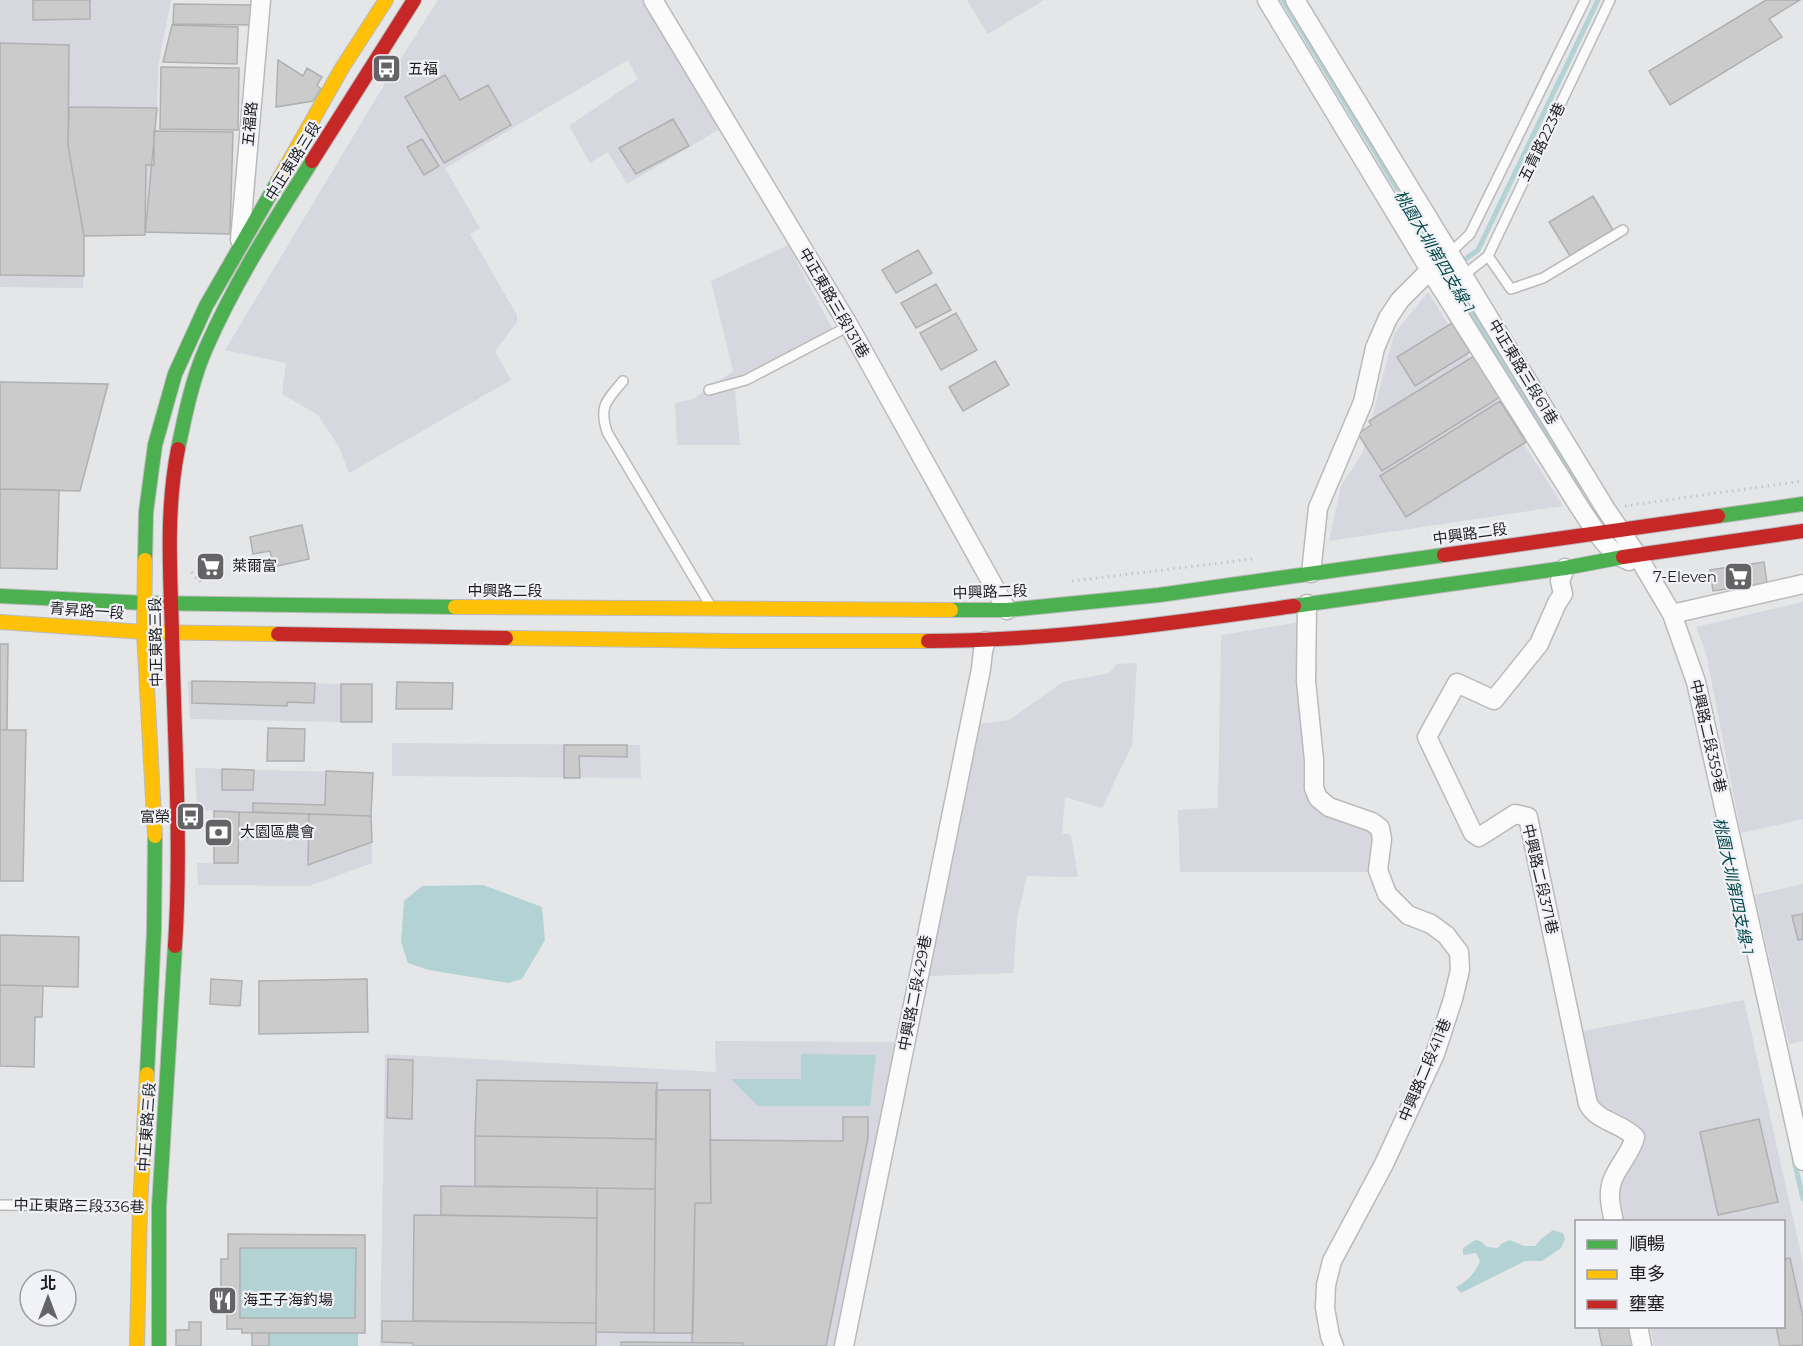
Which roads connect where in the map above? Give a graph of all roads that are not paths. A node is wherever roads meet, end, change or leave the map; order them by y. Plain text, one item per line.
1 (261, 0) edge
2 (386, 0) edge
3 (414, 0) edge
4 (653, 0) edge
5 (1267, 0) edge
6 (1295, 0) edge
7 (1585, 0) edge
8 (1610, 0) edge
9 (1623, 230) dead end
10 (240, 247) junction
11 (1450, 253) junction
12 (1488, 256) junction
13 (1430, 270) junction
14 (1464, 275) junction
15 (849, 326) junction
16 (623, 381) dead end
17 (709, 390) dead end
18 (1803, 504) edge
19 (1618, 529) junction
20 (1803, 531) edge
21 (1597, 532) junction
22 (1634, 560) junction
23 (1565, 568) junction
24 (1803, 584) edge
25 (1309, 589) junction
26 (0, 596) edge
27 (145, 603) junction
28 (171, 604) junction
29 (711, 607) junction
30 (1007, 610) junction
31 (1672, 614) junction
32 (382, 621) junction
33 (0, 622) edge
34 (144, 632) junction
35 (172, 632) junction
36 (986, 641) junction
37 (1803, 1161) edge
38 (0, 1205) edge
39 (140, 1207) junction
40 (159, 1207) junction
41 (1614, 1220) edge
42 (1638, 1328) edge
43 (137, 1346) edge
44 (159, 1346) edge
45 (844, 1346) edge
46 (1334, 1346) edge
47 (1642, 1346) edge

1 - 10 street, 五福路
2 - 10 street, 中正東路三段
3 - 28 street, 中正東路三段
4 - 15 street, 中正東路三段131巷
5 - 13 street
6 - 11 street, 中正東路三段61巷
7 - 11 lane, 五青路223巷
8 - 12 lane, 五青路223巷
9 - 12 lane
10 - 27 street, 中正東路三段
11 - 14 street, 中正東路三段61巷
12 - 14 lane, 五青路223巷
13 - 21 street
13 - 25 street
14 - 19 street, 中正東路三段61巷
15 - 17 lane
15 - 30 street, 中正東路三段131巷
16 - 29 lane
18 - 19 street, 中興路二段
19 - 21 street, 中興路二段
19 - 22 street, 中正東路三段61巷
20 - 22 street, 中興路二段
21 - 22 street
21 - 25 street, 中興路二段
22 - 23 street, 中興路二段
22 - 31 street, 中興路二段359巷
23 - 25 street, 中興路二段
23 - 41 street, 中興路二段371巷
24 - 31 street
25 - 30 street, 中興路二段
25 - 36 street, 中興路二段
25 - 46 street, 中興路二段411巷
26 - 27 street, 青昇路一段
27 - 28 street, 青昇路一段
27 - 34 street, 中正東路三段
28 - 32 street, 中興路二段
28 - 35 street, 中正東路三段
29 - 30 street, 中興路二段
29 - 32 street, 中興路二段
30 - 36 street
31 - 37 street, 中興路二段359巷
32 - 35 street, 中興路二段
32 - 36 street, 中興路二段
33 - 34 street, 青昇路一段
34 - 35 street, 青昇路一段
34 - 39 street, 中正東路三段
35 - 40 street, 中正東路三段
36 - 45 street, 中興路二段429巷
38 - 39 lane, 中正東路三段336巷
39 - 40 lane, 中正東路三段336巷
39 - 43 street, 中正東路三段
40 - 44 street, 中正東路三段
42 - 47 street

